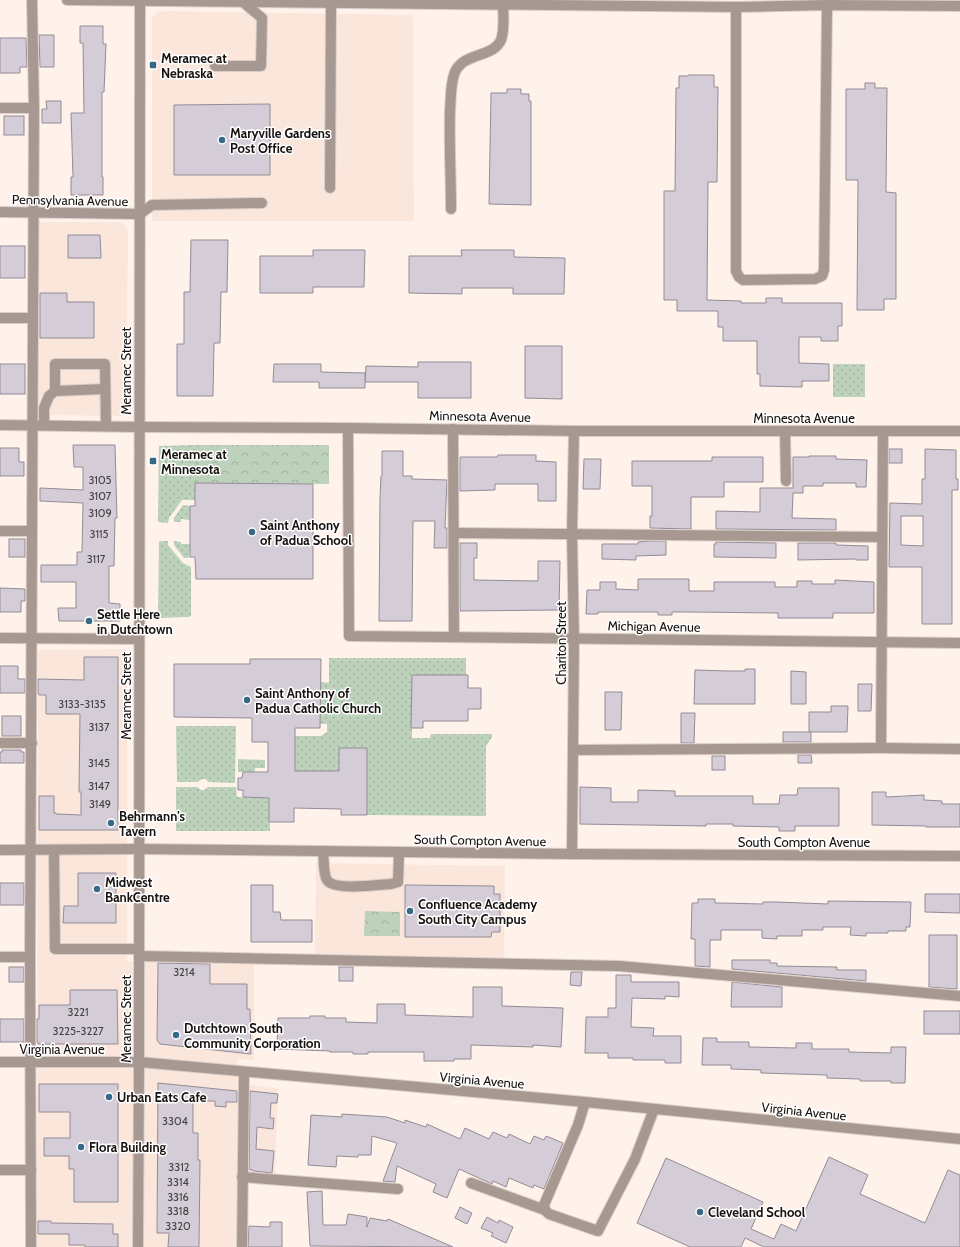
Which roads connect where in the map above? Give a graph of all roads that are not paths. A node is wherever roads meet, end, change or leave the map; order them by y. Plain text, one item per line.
1 (32, 0) edge
2 (67, 0) edge
3 (140, 1) edge
4 (244, 1) edge
5 (564, 2) edge
6 (331, 3) junction
7 (881, 3) edge
8 (503, 4) junction
9 (827, 5) junction
10 (960, 6) edge
11 (736, 7) junction
12 (215, 66) dead end
13 (0, 108) edge
14 (34, 108) junction
15 (330, 188) dead end
16 (262, 203) dead end
17 (451, 209) dead end
18 (0, 212) edge
19 (32, 212) junction
20 (140, 214) junction
21 (0, 318) edge
22 (32, 318) junction
23 (105, 390) junction
24 (55, 391) junction
25 (0, 425) edge
26 (33, 425) junction
27 (44, 425) junction
28 (106, 426) junction
29 (139, 427) junction
30 (348, 428) junction
31 (453, 429) junction
32 (574, 431) junction
33 (785, 431) junction
34 (882, 431) junction
35 (960, 431) edge
36 (786, 481) dead end
37 (0, 531) edge
38 (32, 531) junction
39 (454, 533) junction
40 (572, 534) junction
41 (881, 537) junction
42 (454, 637) junction
43 (0, 638) edge
44 (32, 638) junction
45 (139, 638) junction
46 (574, 638) junction
47 (881, 642) junction
48 (960, 642) edge
49 (0, 743) edge
50 (32, 743) junction
51 (881, 748) junction
52 (960, 749) edge
53 (573, 750) junction
54 (139, 849) junction
55 (0, 850) edge
56 (31, 850) junction
57 (54, 850) junction
58 (323, 851) junction
59 (399, 852) junction
60 (572, 854) junction
61 (960, 856) edge
62 (139, 952) junction
63 (0, 957) edge
64 (30, 957) junction
65 (960, 996) edge
66 (0, 1062) edge
67 (31, 1062) junction
68 (139, 1062) junction
69 (244, 1072) junction
70 (584, 1102) junction
71 (654, 1109) junction
72 (960, 1139) edge
73 (0, 1170) edge
74 (31, 1170) junction
75 (242, 1177) junction
76 (472, 1184) dead end
77 (398, 1189) dead end
78 (545, 1210) junction
79 (31, 1247) edge
80 (138, 1247) edge
81 (242, 1247) edge

1 - 14 street
2 - 3 street
3 - 4 street
3 - 20 street, Meramec Street
4 - 6 street
4 - 12 street
5 - 8 street
5 - 11 street
6 - 8 street
6 - 15 street
7 - 9 street
7 - 10 street
8 - 17 street
9 - 11 street
9 - 11 street
13 - 14 street
14 - 19 street
16 - 20 street
18 - 19 street, Pennsylvania Avenue
19 - 20 street, Pennsylvania Avenue
19 - 22 street
20 - 29 street, Meramec Street
21 - 22 street
22 - 26 street
23 - 24 street
23 - 24 street
23 - 28 street
24 - 27 street
25 - 26 street, Minnesota Avenue
26 - 27 street, Minnesota Avenue
26 - 38 street
27 - 28 street, Minnesota Avenue
28 - 29 street, Minnesota Avenue
29 - 30 street, Minnesota Avenue
29 - 45 street, Meramec Street
30 - 31 street, Minnesota Avenue
30 - 42 street, Michigan Avenue
31 - 32 street, Minnesota Avenue
31 - 39 street
32 - 33 street, Minnesota Avenue
32 - 40 street, Chariton Street
33 - 34 street, Minnesota Avenue
33 - 36 street
34 - 35 street, Minnesota Avenue
34 - 41 street
37 - 38 street
38 - 44 street
39 - 40 street
39 - 42 street
40 - 41 street
40 - 46 street, Chariton Street
41 - 47 street
42 - 46 street, Michigan Avenue
43 - 44 street
44 - 45 street
44 - 50 street
45 - 54 street, Meramec Street
46 - 47 street, Michigan Avenue
46 - 53 street, Chariton Street
47 - 48 street, Michigan Avenue
47 - 51 street
49 - 50 street
50 - 56 street
51 - 52 street
51 - 53 street
53 - 60 street, Chariton Street
54 - 57 street, South Compton Avenue
54 - 58 street, South Compton Avenue
54 - 62 street, Meramec Street
55 - 56 street, South Compton Avenue
56 - 57 street, South Compton Avenue
56 - 64 street
57 - 62 street
58 - 59 street, South Compton Avenue
58 - 59 street
59 - 60 street, South Compton Avenue
60 - 61 street, South Compton Avenue
62 - 65 street
62 - 68 street, Meramec Street
63 - 64 street
64 - 67 street
66 - 67 street, Virginia Avenue
67 - 68 street, Virginia Avenue
67 - 74 street
68 - 69 street, Virginia Avenue
68 - 80 street, Meramec Street
69 - 70 street, Virginia Avenue
69 - 75 street
70 - 71 street, Virginia Avenue
70 - 78 street
71 - 72 street, Virginia Avenue
71 - 78 street
73 - 74 street
74 - 79 street
75 - 77 street
75 - 81 street
76 - 78 street

